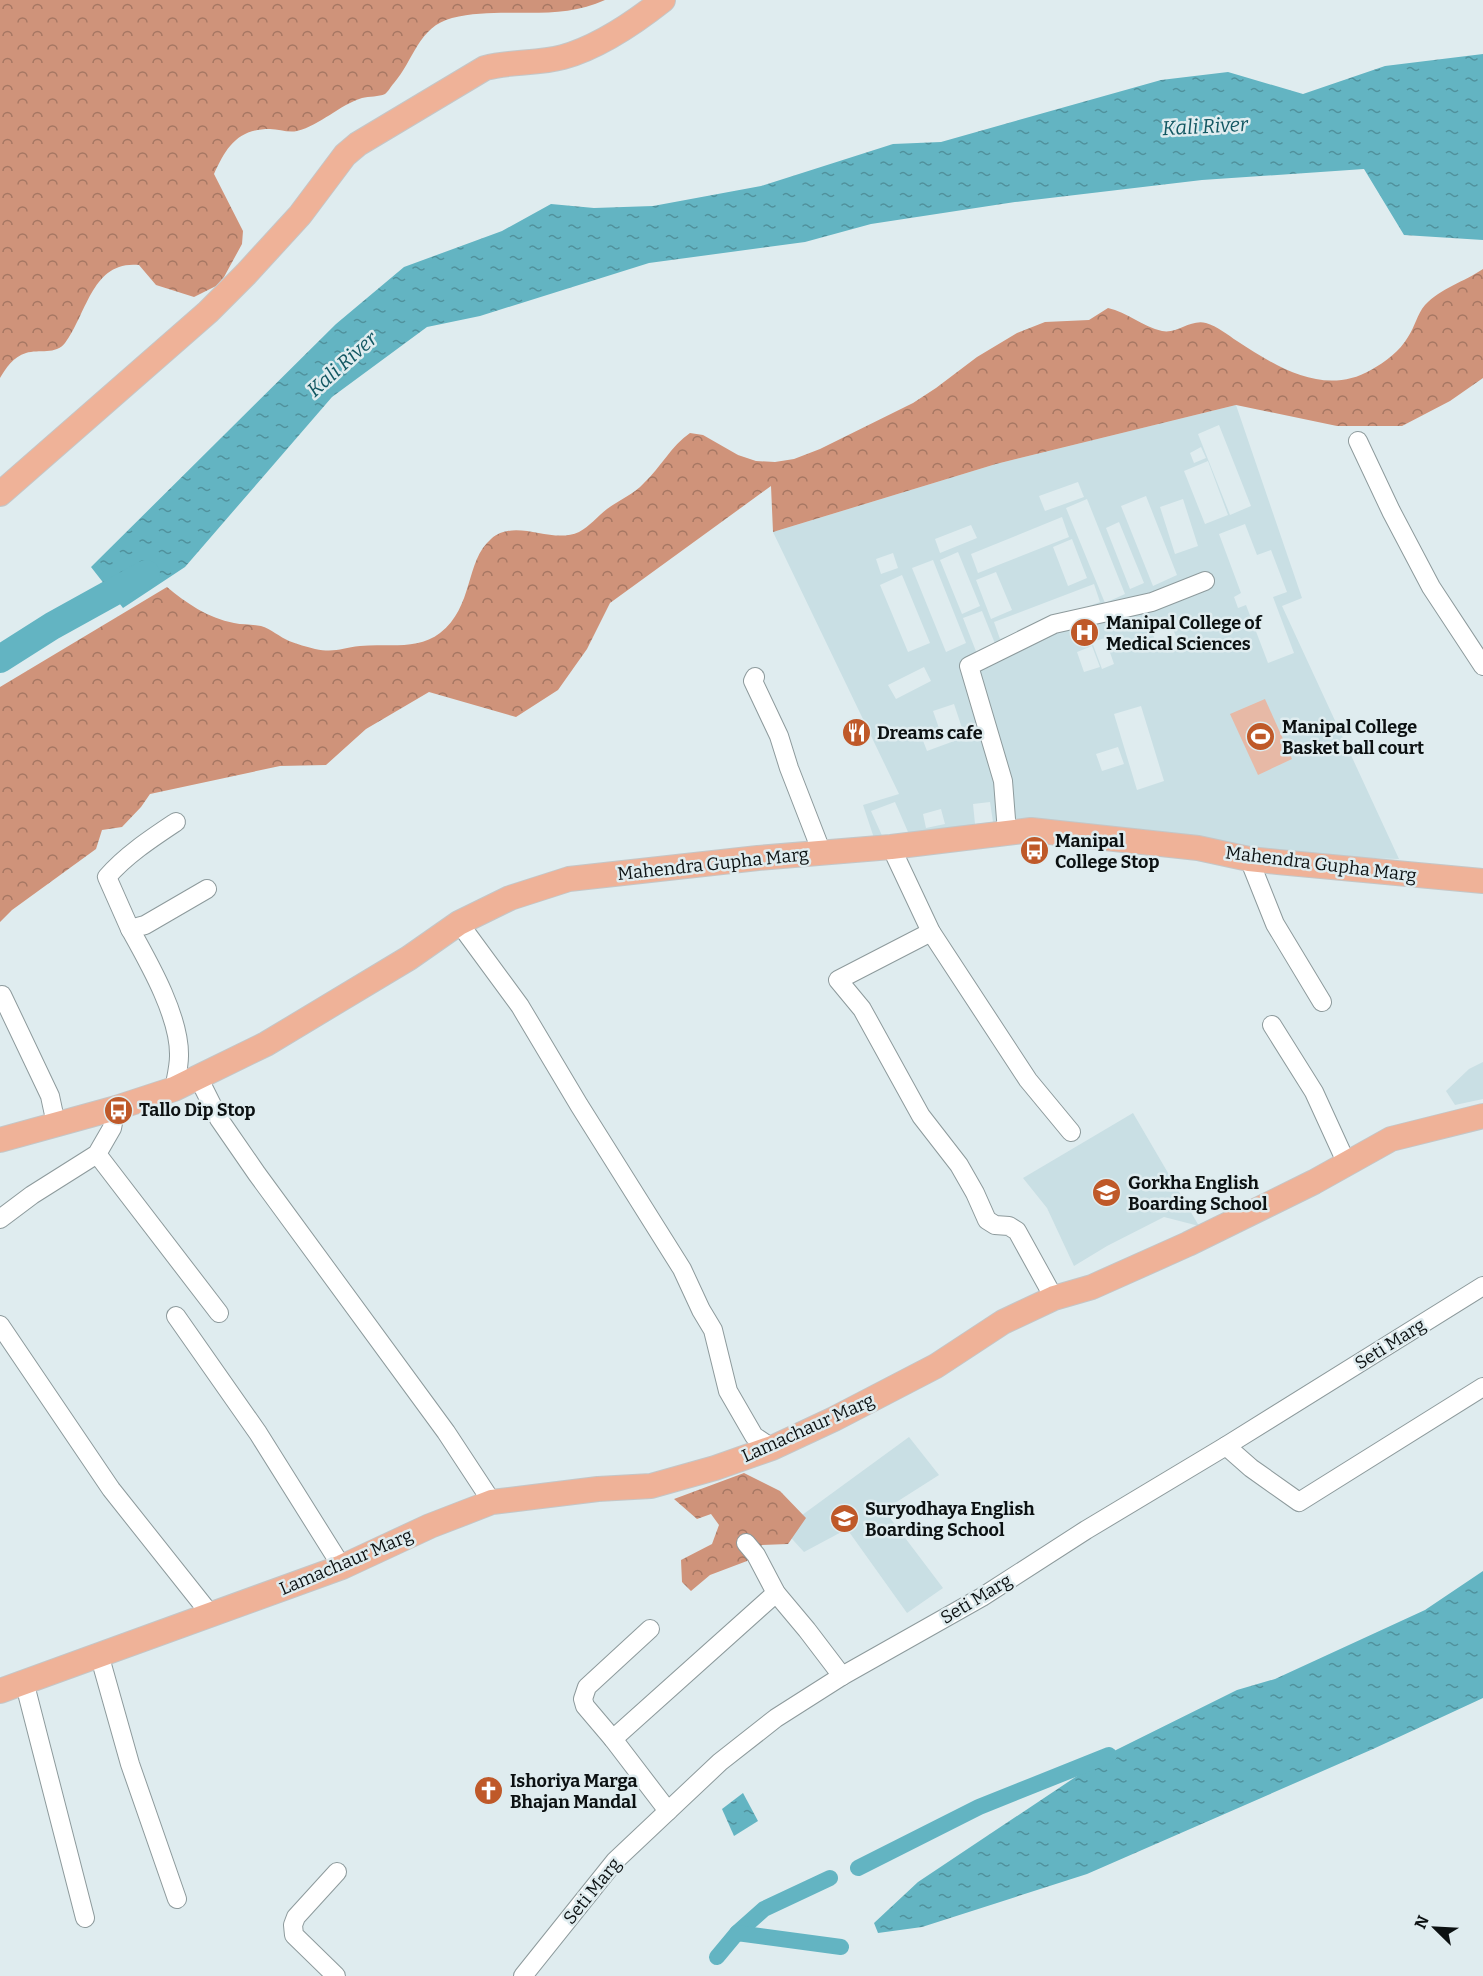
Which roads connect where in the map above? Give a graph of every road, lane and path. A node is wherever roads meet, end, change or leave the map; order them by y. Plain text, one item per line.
1 (663, 0) edge
2 (1358, 441) dead end
3 (0, 494) edge
4 (1205, 581) dead end
5 (1483, 666) edge
6 (755, 677) dead end
7 (176, 822) dead end
8 (1007, 832) junction
9 (891, 847) junction
10 (822, 853) junction
11 (1249, 859) junction
12 (1483, 881) edge
13 (207, 890) dead end
14 (459, 923) junction
15 (130, 929) junction
16 (931, 932) junction
17 (3, 995) dead end
18 (1322, 1002) dead end
19 (1272, 1025) dead end
20 (198, 1077) junction
21 (174, 1089) junction
22 (116, 1108) junction
23 (1483, 1116) edge
24 (56, 1124) junction
25 (1071, 1132) dead end
26 (0, 1140) edge
27 (97, 1154) junction
28 (1346, 1162) junction
29 (0, 1219) edge
30 (1483, 1286) edge
31 (1054, 1298) junction
32 (219, 1313) dead end
33 (176, 1316) dead end
34 (0, 1325) edge
35 (1483, 1387) edge
36 (1226, 1446) junction
37 (772, 1448) junction
38 (492, 1502) junction
39 (746, 1543) dead end
40 (342, 1567) junction
41 (776, 1593) junction
42 (211, 1615) junction
43 (650, 1629) dead end
44 (99, 1654) junction
45 (842, 1676) junction
46 (24, 1681) junction
47 (0, 1691) edge
48 (613, 1738) junction
49 (668, 1811) junction
50 (337, 1872) dead end
51 (177, 1899) dead end
52 (85, 1918) dead end
53 (336, 1976) edge
54 (523, 1976) edge

1 - 3 main road
2 - 5 street
4 - 8 street
6 - 10 street
7 - 15 street
8 - 9 main road, Mahendra Gupha Marg
8 - 11 main road, Mahendra Gupha Marg
9 - 10 main road, Mahendra Gupha Marg
9 - 16 street
10 - 14 main road, Mahendra Gupha Marg
11 - 12 main road, Mahendra Gupha Marg
11 - 18 street
13 - 15 street
14 - 20 main road, Mahendra Gupha Marg
14 - 37 street
15 - 21 street
16 - 25 street
16 - 31 street
17 - 24 street
19 - 28 street
20 - 21 main road, Mahendra Gupha Marg
20 - 38 street
21 - 22 main road, Mahendra Gupha Marg
22 - 24 main road, Mahendra Gupha Marg
22 - 27 street
23 - 28 main road, Lamachaur Marg
24 - 26 main road, Mahendra Gupha Marg
27 - 29 street
27 - 32 street
28 - 31 main road, Lamachaur Marg
30 - 36 street, Seti Marg
31 - 37 main road, Lamachaur Marg
33 - 40 street
34 - 42 street
35 - 36 street
36 - 45 street, Seti Marg
37 - 38 main road, Lamachaur Marg
38 - 40 main road, Lamachaur Marg
39 - 41 street
40 - 42 main road, Lamachaur Marg
41 - 45 street
41 - 48 street
42 - 44 main road, Lamachaur Marg
43 - 48 street
44 - 46 main road, Lamachaur Marg
44 - 51 street
45 - 49 street, Seti Marg
46 - 47 main road, Lamachaur Marg
46 - 52 street
48 - 49 street
49 - 54 street, Seti Marg
50 - 53 street

